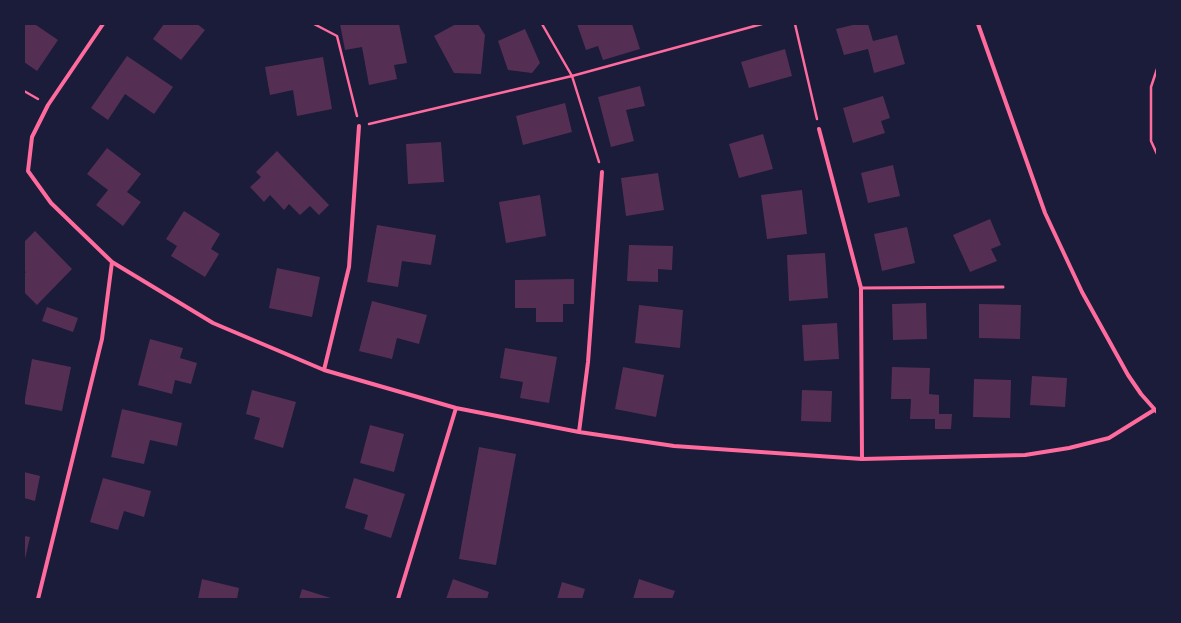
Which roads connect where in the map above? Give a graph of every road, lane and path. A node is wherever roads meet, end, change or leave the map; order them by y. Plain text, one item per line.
1 (103, 24) edge
2 (314, 24) edge
3 (542, 24) edge
4 (762, 24) edge
5 (795, 24) edge
6 (978, 24) edge
7 (1157, 68) edge
8 (572, 76) junction
9 (24, 91) edge
10 (48, 104) junction
11 (359, 126) junction
12 (819, 129) joint
13 (1157, 154) edge
14 (26, 172) edge
15 (602, 172) joint
16 (112, 262) junction
17 (1003, 287) dead end
18 (862, 288) junction
19 (324, 370) junction
20 (456, 408) junction
21 (1156, 411) edge
22 (579, 432) junction
23 (862, 460) junction
24 (38, 599) edge
25 (398, 599) edge

1 - 10 street
2 - 11 path
3 - 8 path
4 - 8 path
5 - 12 path
6 - 21 street
7 - 13 path
8 - 11 path
8 - 15 path
9 - 10 path
10 - 14 street
11 - 19 street
12 - 18 street
14 - 16 street
15 - 22 street
16 - 19 street
16 - 24 street
17 - 18 lane
18 - 23 street
19 - 20 street
20 - 22 street
20 - 25 street
21 - 23 street
22 - 23 street

